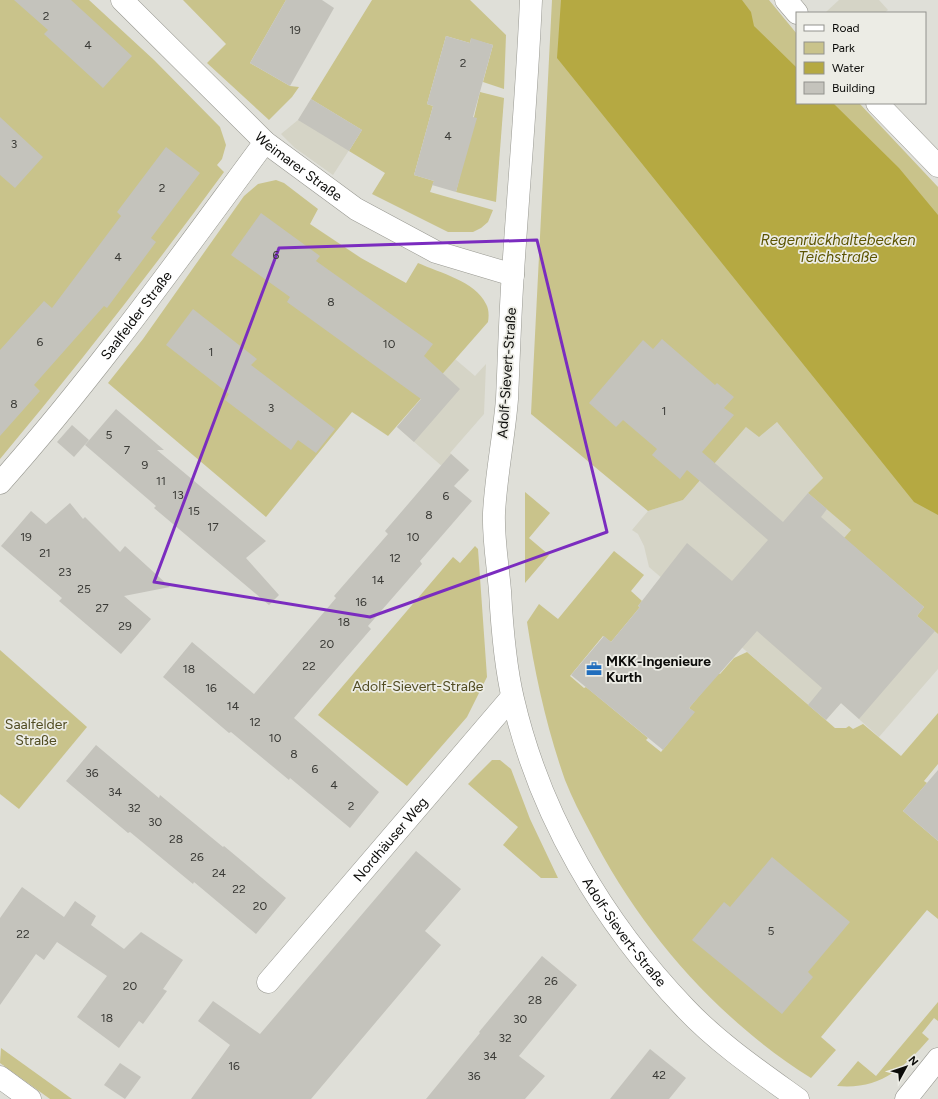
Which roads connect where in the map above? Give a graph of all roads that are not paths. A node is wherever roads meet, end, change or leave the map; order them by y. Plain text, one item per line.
1 (122, 0) edge
2 (531, 0) edge
3 (786, 0) edge
4 (796, 12) edge
5 (878, 104) edge
6 (265, 142) junction
7 (938, 166) edge
8 (513, 275) junction
9 (0, 483) edge
10 (512, 697) junction
11 (268, 982) dead end
12 (938, 1059) edge
13 (0, 1077) edge
14 (30, 1099) edge
15 (798, 1099) edge
16 (906, 1099) edge

1 - 6 street, Weimarer Straße
2 - 8 street, Adolf-Sievert-Straße
3 - 4 street
5 - 7 street
6 - 8 street, Weimarer Straße
6 - 9 street, Saalfelder Straße
8 - 10 street, Adolf-Sievert-Straße
10 - 11 street, Nordhäuser Weg
10 - 15 street, Adolf-Sievert-Straße
12 - 16 street
13 - 14 street

